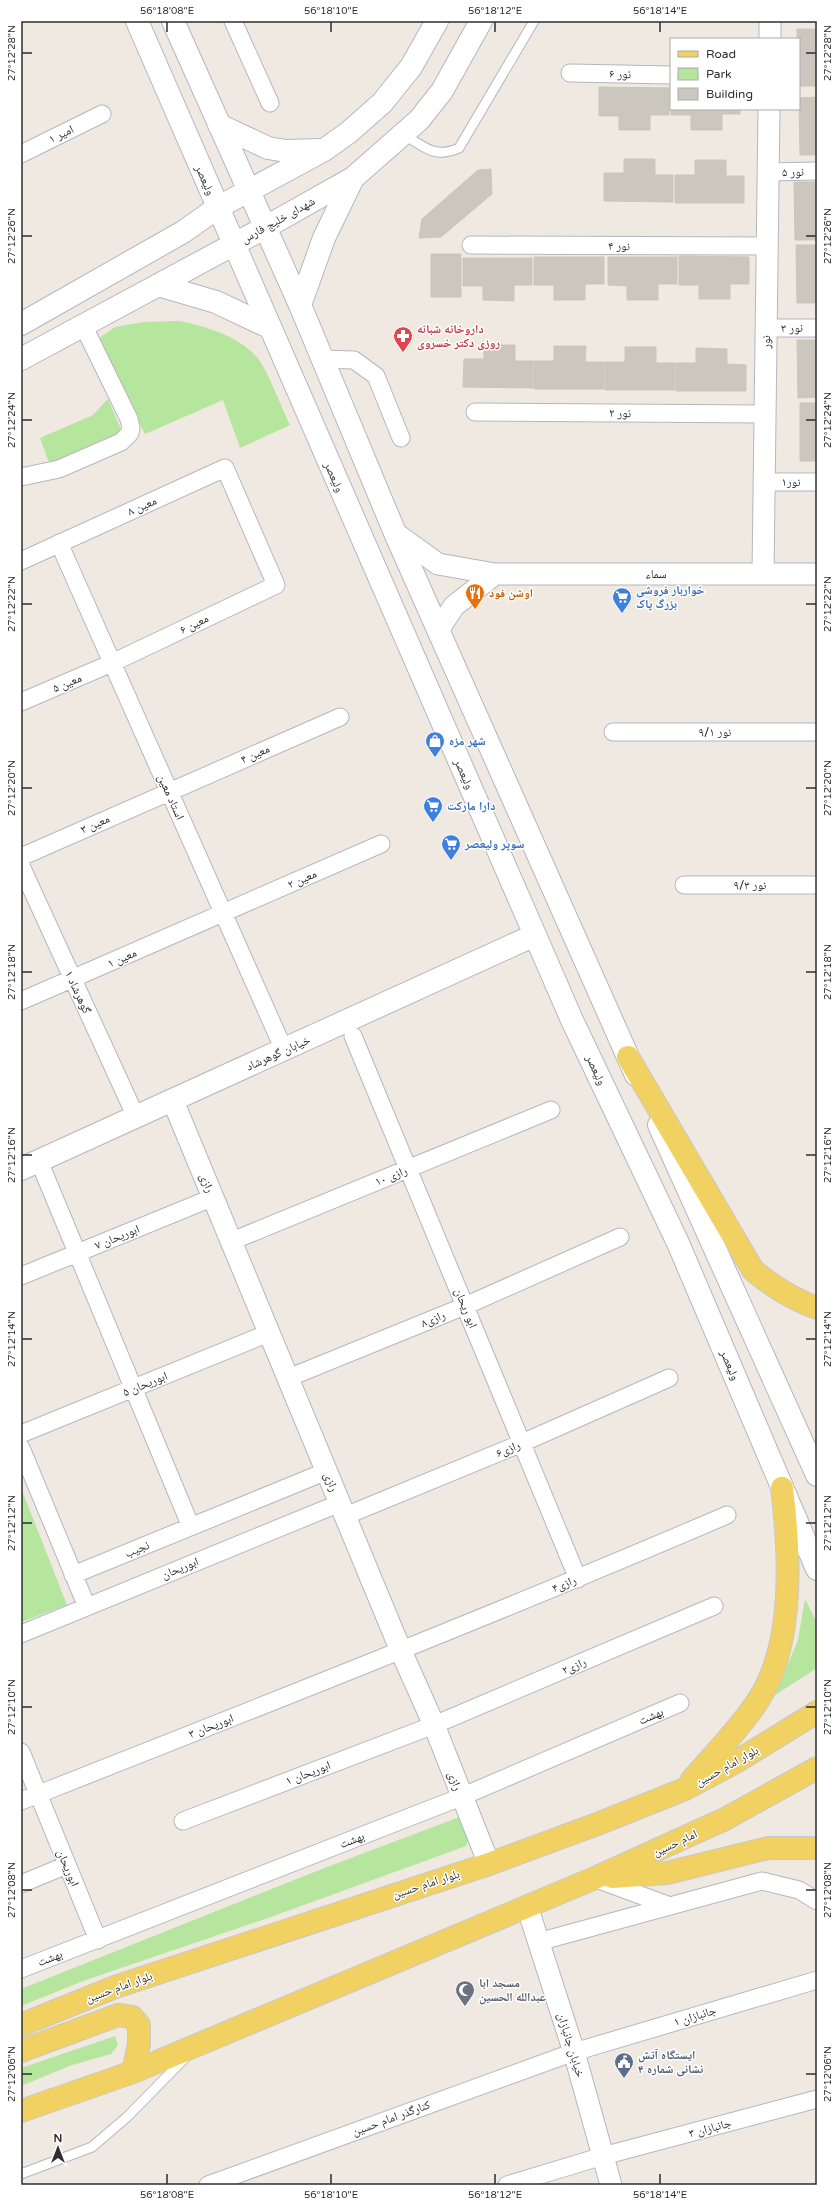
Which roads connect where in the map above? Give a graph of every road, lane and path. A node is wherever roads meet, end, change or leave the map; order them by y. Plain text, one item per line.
1 (137, 21) edge
2 (173, 21) edge
3 (233, 21) edge
4 (437, 21) edge
5 (481, 21) edge
6 (534, 21) edge
7 (770, 21) edge
8 (770, 38) edge
9 (570, 73) dead end
10 (670, 75) edge
11 (270, 103) dead end
12 (769, 110) edge
13 (102, 114) dead end
14 (219, 125) junction
15 (403, 134) junction
16 (324, 150) junction
17 (21, 154) edge
18 (817, 171) edge
19 (768, 172) junction
20 (353, 178) junction
21 (249, 190) junction
22 (217, 208) junction
23 (266, 227) junction
24 (233, 245) junction
25 (471, 246) dead end
26 (767, 246) junction
27 (158, 285) junction
28 (300, 305) junction
29 (21, 324) edge
30 (83, 325) junction
31 (269, 327) junction
32 (766, 328) junction
33 (817, 328) edge
34 (21, 359) edge
35 (322, 359) junction
36 (475, 412) dead end
37 (765, 414) junction
38 (401, 438) dead end
39 (21, 477) edge
40 (765, 482) junction
41 (817, 482) edge
42 (396, 533) junction
43 (59, 543) junction
44 (21, 561) edge
45 (495, 574) junction
46 (763, 574) junction
47 (817, 574) edge
48 (276, 585) joint
49 (439, 629) junction
50 (112, 663) junction
51 (21, 702) edge
52 (340, 716) dead end
53 (613, 732) dead end
54 (817, 732) edge
55 (169, 792) junction
56 (381, 844) dead end
57 (21, 857) edge
58 (21, 866) edge
59 (684, 885) dead end
60 (817, 885) edge
61 (223, 914) junction
62 (535, 935) junction
63 (72, 980) junction
64 (21, 1001) edge
65 (354, 1036) dead end
66 (284, 1050) junction
67 (628, 1057) junction
68 (173, 1100) junction
69 (551, 1110) dead end
70 (136, 1117) junction
71 (30, 1165) edge
72 (408, 1169) junction
73 (214, 1198) junction
74 (620, 1237) dead end
75 (232, 1241) junction
76 (78, 1253) junction
77 (21, 1276) edge
78 (465, 1306) junction
79 (817, 1308) edge
80 (270, 1333) junction
81 (288, 1378) junction
82 (669, 1378) dead end
83 (133, 1388) junction
84 (21, 1434) edge
85 (522, 1443) junction
86 (21, 1448) edge
87 (327, 1471) junction
88 (817, 1475) edge
89 (782, 1488) junction
90 (342, 1510) junction
91 (727, 1515) dead end
92 (190, 1527) junction
93 (817, 1569) edge
94 (73, 1574) junction
95 (578, 1579) junction
96 (714, 1606) dead end
97 (87, 1607) junction
98 (21, 1634) edge
99 (401, 1651) junction
100 (680, 1703) dead end
101 (817, 1712) edge
102 (434, 1725) junction
103 (21, 1752) edge
104 (817, 1768) edge
105 (685, 1789) junction
106 (37, 1794) junction
107 (461, 1797) junction
108 (21, 1801) edge
109 (183, 1821) dead end
110 (817, 1848) edge
111 (489, 1864) junction
112 (67, 1865) junction
113 (595, 1878) junction
114 (21, 1884) edge
115 (817, 1901) edge
116 (527, 1906) junction
117 (670, 1906) junction
118 (98, 1940) junction
119 (538, 1942) junction
120 (21, 1969) edge
121 (817, 1980) edge
122 (21, 2025) edge
123 (198, 2045) junction
124 (21, 2051) edge
125 (574, 2052) junction
126 (133, 2072) junction
127 (817, 2099) edge
128 (21, 2111) edge
129 (603, 2156) junction
130 (21, 2174) edge
131 (216, 2184) edge
132 (507, 2185) edge
133 (611, 2185) edge

1 - 22 main road, ولیعصر
2 - 14 main road
3 - 11 street
4 - 16 main road
5 - 15 main road, شهدای خلیج فارس
6 - 15 lane
7 - 8 street
9 - 10 street, نور ۶
12 - 19 street, نور
13 - 17 street, امیر ۱
14 - 16 main road
14 - 21 main road
15 - 20 main road, شهدای خلیج فارس
16 - 21 main road
18 - 19 street, نور ۵
19 - 26 street, نور
20 - 23 main road, شهدای خلیج فارس
20 - 28 main road
21 - 22 main road
21 - 23 main road
22 - 24 main road, ولیعصر
22 - 29 main road
23 - 24 main road, شهدای خلیج فارس
23 - 28 main road
24 - 27 main road, شهدای خلیج فارس
24 - 31 main road, ولیعصر
25 - 26 street, نور ۴
26 - 32 street, نور
27 - 30 main road, شهدای خلیج فارس
27 - 31 main road
28 - 35 main road
30 - 34 main road, شهدای خلیج فارس
30 - 39 street
31 - 62 main road, ولیعصر
32 - 33 street, نور ۳
32 - 37 street, نور
35 - 38 street
35 - 42 main road
36 - 37 street, نور ۲
37 - 40 street, نور
40 - 41 street, نور۱
40 - 46 street, نور
42 - 45 street, سماء
42 - 49 main road
43 - 44 street, معین ۸
43 - 48 street, معین ۸
43 - 50 street, استاد معین
45 - 46 street, سماء
45 - 49 street
46 - 47 street, سماء
48 - 50 street, معین ۶
49 - 67 main road
50 - 51 street, معین ۵
50 - 55 street, استاد معین
52 - 55 street, معین ۴
53 - 54 street, نور ۹/۱
55 - 57 street, معین ۳
55 - 61 street, استاد معین
56 - 61 street, معین ۲
58 - 63 street, گوهرشاد ۱
59 - 60 street, نور ۹/۳
61 - 63 street, معین ۱
61 - 66 street, استاد معین
62 - 66 main road, خیابان گوهرشاد
62 - 89 main road, ولیعصر
63 - 64 street, معین ۱
63 - 70 street, گوهرشاد ۱
65 - 72 street, ابو ریحان
66 - 68 main road, خیابان گوهرشاد
67 - 79 main road
67 - 88 main road
68 - 70 main road, خیابان گوهرشاد
68 - 73 street, رازی
69 - 72 street, رازی ۱۰
70 - 71 main road, خیابان گوهرشاد
71 - 76 street
72 - 75 street, رازی ۱۰
72 - 78 street, ابو ریحان
73 - 75 street, رازی
73 - 76 street, ابوریحان ۷
74 - 78 street, رازی۸
75 - 80 street, رازی
76 - 77 street, ابوریحان ۷
76 - 83 street
78 - 81 street, رازی۸
78 - 85 street, ابو ریحان
80 - 81 street, رازی
80 - 83 street, ابوریحان ۵
81 - 87 street, رازی
82 - 85 street, رازی۶
83 - 84 street, ابوریحان ۵
83 - 92 street
85 - 90 street, رازی۶
85 - 95 street, ابو ریحان
86 - 94 street
87 - 90 street, رازی
87 - 92 street, نجیب
89 - 93 main road, ولیعصر
89 - 105 main road
90 - 97 street, ابوریحان
90 - 99 street, رازی
91 - 95 street, رازی۴
92 - 94 street, نجیب
94 - 97 street
95 - 99 street, رازی۴
96 - 102 street, رازی۲
97 - 98 street, ابوریحان
99 - 102 street, رازی
99 - 106 street, ابوریحان ۳
100 - 107 street, بهشت
101 - 105 main road, بلوار امام حسین
102 - 107 street, رازی
102 - 109 street, ابوریحان ۱
103 - 106 street, ابوریحان
104 - 113 main road, امام حسین
105 - 111 main road, بلوار امام حسین
106 - 108 street, ابوریحان ۳
106 - 112 street, ابوریحان
107 - 111 street, رازی
107 - 118 street, بهشت
110 - 113 main road
111 - 122 main road, بلوار امام حسین
112 - 114 street
112 - 118 street, ابوریحان
113 - 116 main road, امام حسین
113 - 117 street
115 - 117 street
116 - 119 street, خیابان جانبازان
116 - 123 main road
117 - 119 street
118 - 120 street, بهشت
119 - 125 street, خیابان جانبازان
121 - 125 street, جانبازان ۱
123 - 126 main road
123 - 130 lane
124 - 126 main road
125 - 129 street, خیابان جانبازان
125 - 131 street, کنارگذر امام حسین
126 - 128 main road
127 - 129 street, جانبازان ۳
129 - 132 street, جانبازان ۳
129 - 133 street, خیابان جانبازان

